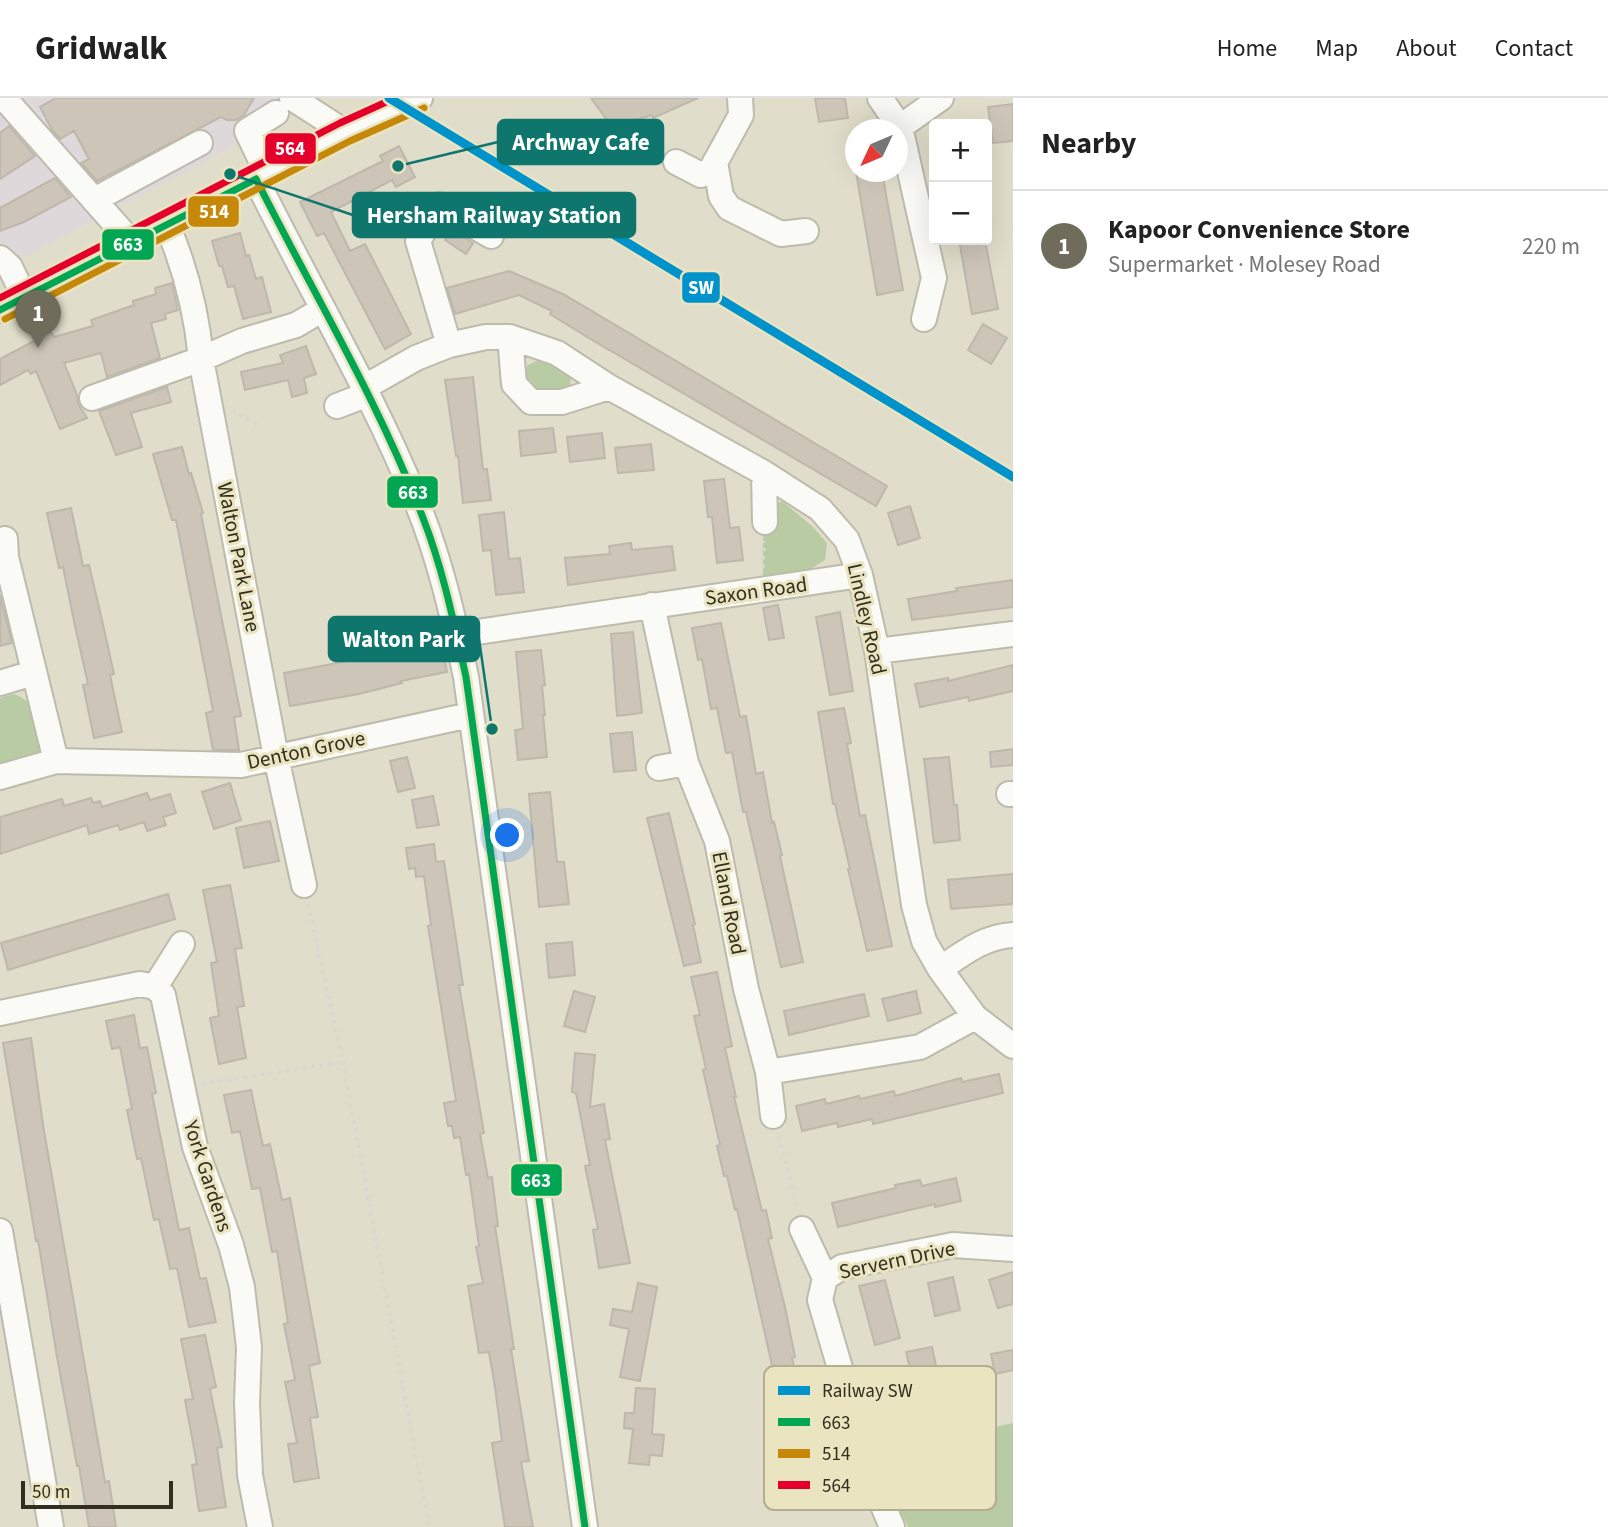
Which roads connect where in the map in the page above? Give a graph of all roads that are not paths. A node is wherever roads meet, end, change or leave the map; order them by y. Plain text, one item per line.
1 (4, 98) edge
2 (420, 98) edge
3 (740, 98) edge
4 (880, 98) edge
5 (942, 98) edge
6 (284, 105) edge
7 (894, 119) edge
8 (908, 121) edge
9 (345, 132) junction
10 (200, 143) dead end
11 (676, 162) dead end
12 (715, 162) junction
13 (908, 163) edge
14 (261, 176) junction
15 (94, 200) junction
16 (167, 225) junction
17 (806, 231) dead end
18 (491, 236) dead end
19 (133, 244) junction
20 (0, 258) edge
21 (24, 298) junction
22 (323, 309) junction
23 (0, 310) edge
24 (921, 318) dead end
25 (510, 337) junction
26 (449, 345) junction
27 (201, 359) junction
28 (609, 387) junction
29 (367, 391) junction
30 (92, 398) dead end
31 (337, 406) dead end
32 (764, 473) junction
33 (765, 522) road end
34 (4, 552) edge
35 (860, 575) junction
36 (652, 605) junction
37 (1013, 634) edge
38 (457, 635) junction
39 (877, 651) junction
40 (33, 673) junction
41 (0, 683) edge
42 (470, 715) junction
43 (276, 757) junction
44 (57, 761) junction
45 (686, 763) junction
46 (659, 768) dead end
47 (0, 777) edge
48 (304, 885) road end
49 (1013, 935) edge
50 (182, 944) dead end
51 (940, 969) junction
52 (155, 987) junction
53 (0, 1013) edge
54 (975, 1017) junction
55 (1013, 1046) edge
56 (768, 1072) junction
57 (773, 1116) road end
58 (802, 1229) road end
59 (0, 1231) edge
60 (1013, 1249) edge
61 (825, 1278) junction
62 (839, 1366) edge
63 (885, 1510) edge
64 (51, 1527) edge
65 (260, 1527) edge
66 (585, 1527) edge
67 (892, 1527) edge

1 - 15 street
2 - 9 street
3 - 12 street
4 - 7 street
5 - 8 street
6 - 9 street
6 - 14 street
9 - 14 street
10 - 15 street
11 - 12 street
12 - 17 street
13 - 24 street
14 - 16 street
14 - 22 street
15 - 19 street
16 - 19 street
16 - 27 street, Walton Park Lane
18 - 26 street
19 - 21 street
20 - 21 street
21 - 23 street
22 - 27 street
22 - 29 street
25 - 26 street, Lindley Road
25 - 28 street, Lindley Road
25 - 28 street
26 - 29 street, Lindley Road
27 - 30 street
27 - 43 street, Walton Park Lane
28 - 32 street, Lindley Road
29 - 31 street, Lindley Road
29 - 38 street
32 - 33 street
32 - 35 street, Lindley Road
34 - 40 street
35 - 36 street, Saxon Road
35 - 39 street, Lindley Road
36 - 38 street, Saxon Road
36 - 45 street
37 - 39 street
38 - 42 street
39 - 51 street, Lindley Road
40 - 41 street
40 - 44 street
42 - 43 street, Denton Grove
42 - 66 street
43 - 44 street, Denton Grove
43 - 48 street, Walton Park Lane
44 - 47 street, Denton Grove
45 - 46 street
45 - 56 street, Elland Road
49 - 51 street
50 - 52 street
51 - 54 street, Lindley Road
52 - 53 street
52 - 65 street, York Gardens
54 - 55 street, Lindley Road
54 - 56 street
56 - 57 street, Elland Road
58 - 61 street
59 - 64 street
60 - 61 street, Servern Drive
61 - 62 street
63 - 67 street

